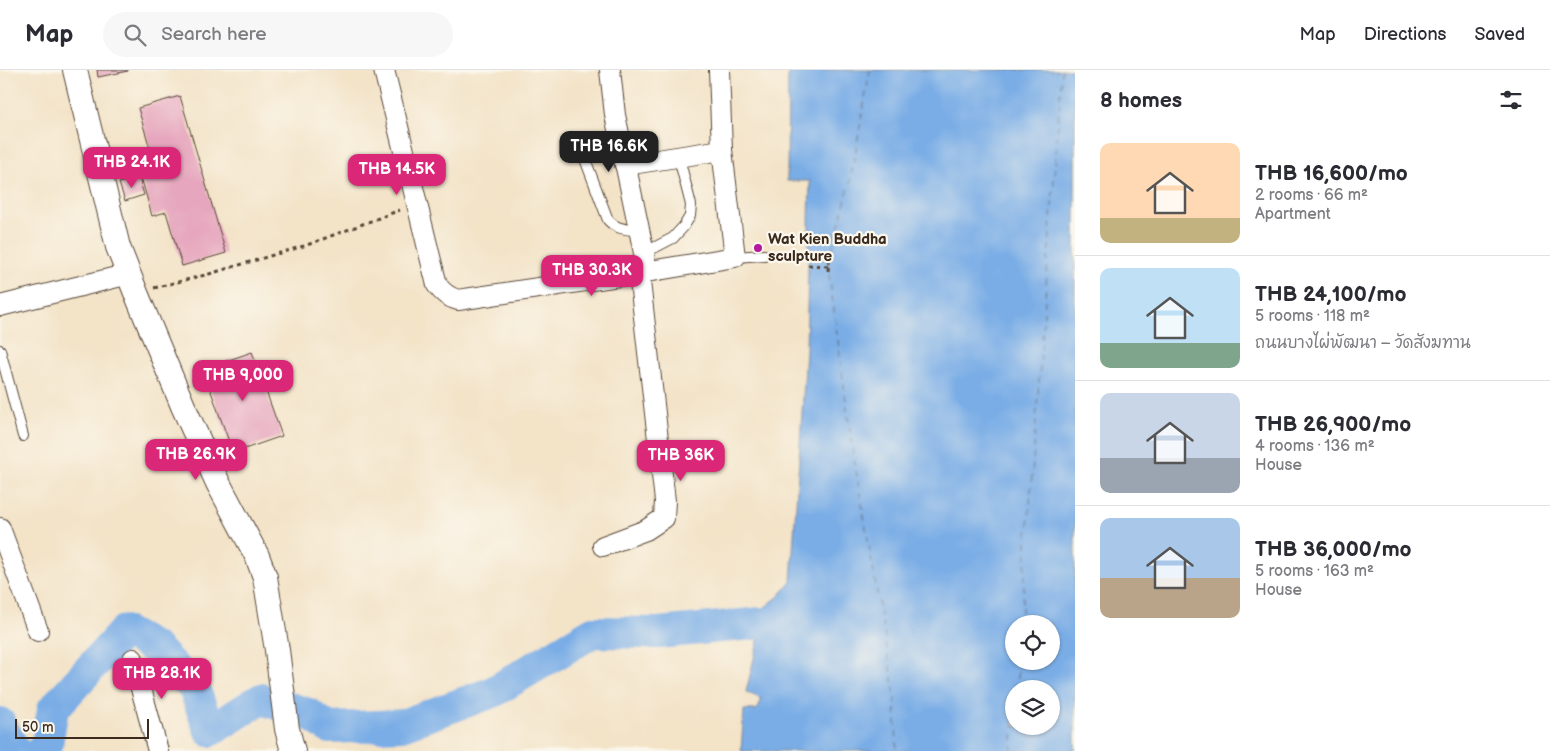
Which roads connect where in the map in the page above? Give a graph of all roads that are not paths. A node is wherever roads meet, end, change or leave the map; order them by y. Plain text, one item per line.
1 (74, 70) edge
2 (384, 70) edge
3 (610, 70) edge
4 (719, 70) edge
5 (579, 143) dead end
6 (722, 150) junction
7 (679, 158) junction
8 (625, 164) junction
9 (640, 231) junction
10 (764, 255) dead end
11 (735, 257) junction
12 (642, 266) junction
13 (132, 284) junction
14 (0, 306) edge
15 (0, 350) edge
16 (23, 436) dead end
17 (0, 528) edge
18 (603, 546) dead end
19 (38, 631) dead end
20 (133, 658) dead end
21 (290, 740) edge
22 (158, 751) edge

1 - 13 street
2 - 12 street
3 - 8 street
4 - 6 street
5 - 9 lane
6 - 7 street
6 - 11 street
7 - 8 street
7 - 12 lane
8 - 9 street
9 - 12 street
10 - 11 lane
11 - 12 street
12 - 18 street
13 - 14 street
13 - 21 street
15 - 16 lane
17 - 19 street
20 - 22 street

